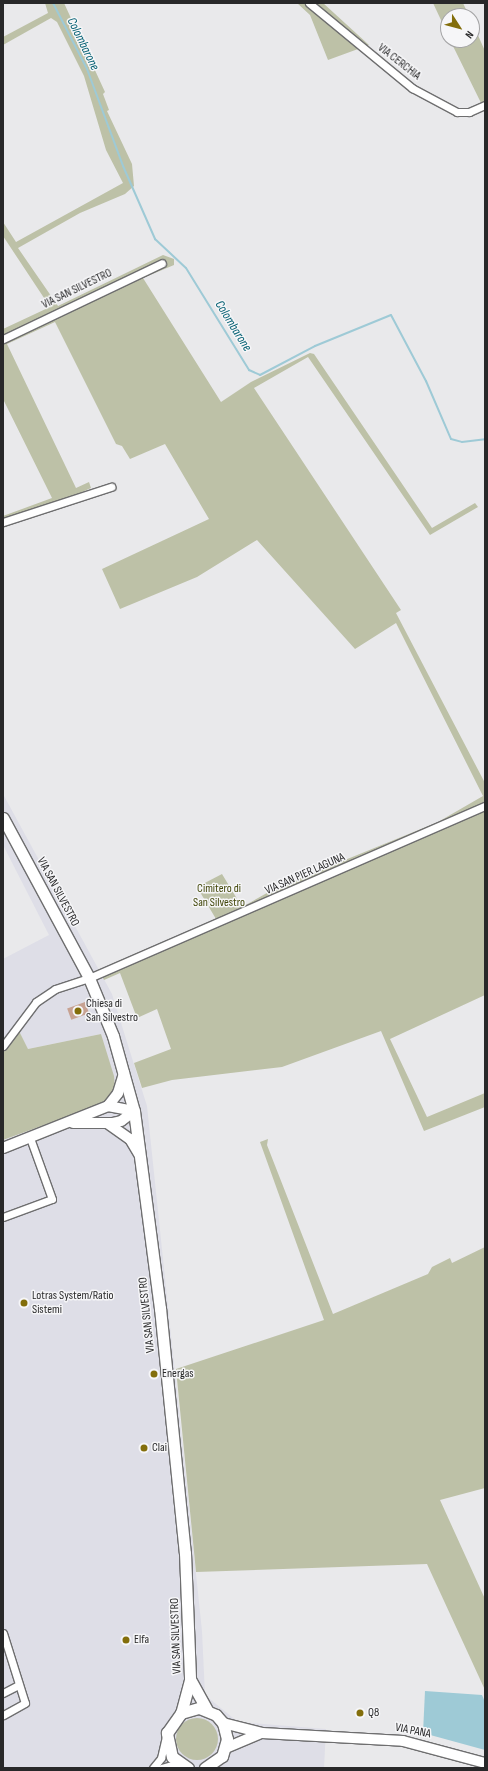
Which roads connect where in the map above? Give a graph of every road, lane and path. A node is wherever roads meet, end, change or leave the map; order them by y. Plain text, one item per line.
1 (309, 3) edge
2 (485, 106) edge
3 (162, 263) dead end
4 (3, 339) edge
5 (111, 487) dead end
6 (3, 522) edge
7 (485, 806) edge
8 (3, 818) edge
9 (90, 978) junction
10 (3, 1046) edge
11 (124, 1072) junction
12 (108, 1106) junction
13 (134, 1111) junction
14 (73, 1122) junction
15 (107, 1123) junction
16 (30, 1138) junction
17 (3, 1148) edge
18 (142, 1164) junction
19 (3, 1217) edge
20 (3, 1632) edge
21 (190, 1680) junction
22 (17, 1686) junction
23 (3, 1693) edge
24 (208, 1710) junction
25 (181, 1713) junction
26 (3, 1715) edge
27 (223, 1723) junction
28 (167, 1733) junction
29 (262, 1733) junction
30 (226, 1748) junction
31 (485, 1763) edge
32 (183, 1766) edge
33 (208, 1767) edge
34 (153, 1768) edge
35 (161, 1768) edge

1 - 2 street, VIA CERCHIA
3 - 4 street, VIA SAN SILVESTRO
5 - 6 street
7 - 9 street, VIA SAN PIER LAGUNA
8 - 9 main road, VIA SAN SILVESTRO
9 - 10 street
9 - 11 main road, VIA SAN SILVESTRO
11 - 12 street
11 - 13 main road, VIA SAN SILVESTRO
12 - 13 street
12 - 14 street
13 - 15 street
13 - 18 main road, VIA SAN SILVESTRO
14 - 15 street
14 - 16 street
15 - 18 street
16 - 17 street
16 - 19 street
18 - 21 main road, VIA SAN SILVESTRO
20 - 22 street
21 - 24 main road, VIA SAN SILVESTRO
21 - 25 main road, VIA SAN SILVESTRO
22 - 23 street
22 - 26 street
24 - 25 main road
24 - 27 main road, VIA SAN SILVESTRO
25 - 28 main road, VIA SAN SILVESTRO
27 - 29 street, VIA PANA
27 - 30 main road
28 - 32 main road
28 - 34 street
29 - 30 street, VIA PANA
29 - 31 street, VIA PANA
30 - 33 main road
32 - 35 street

